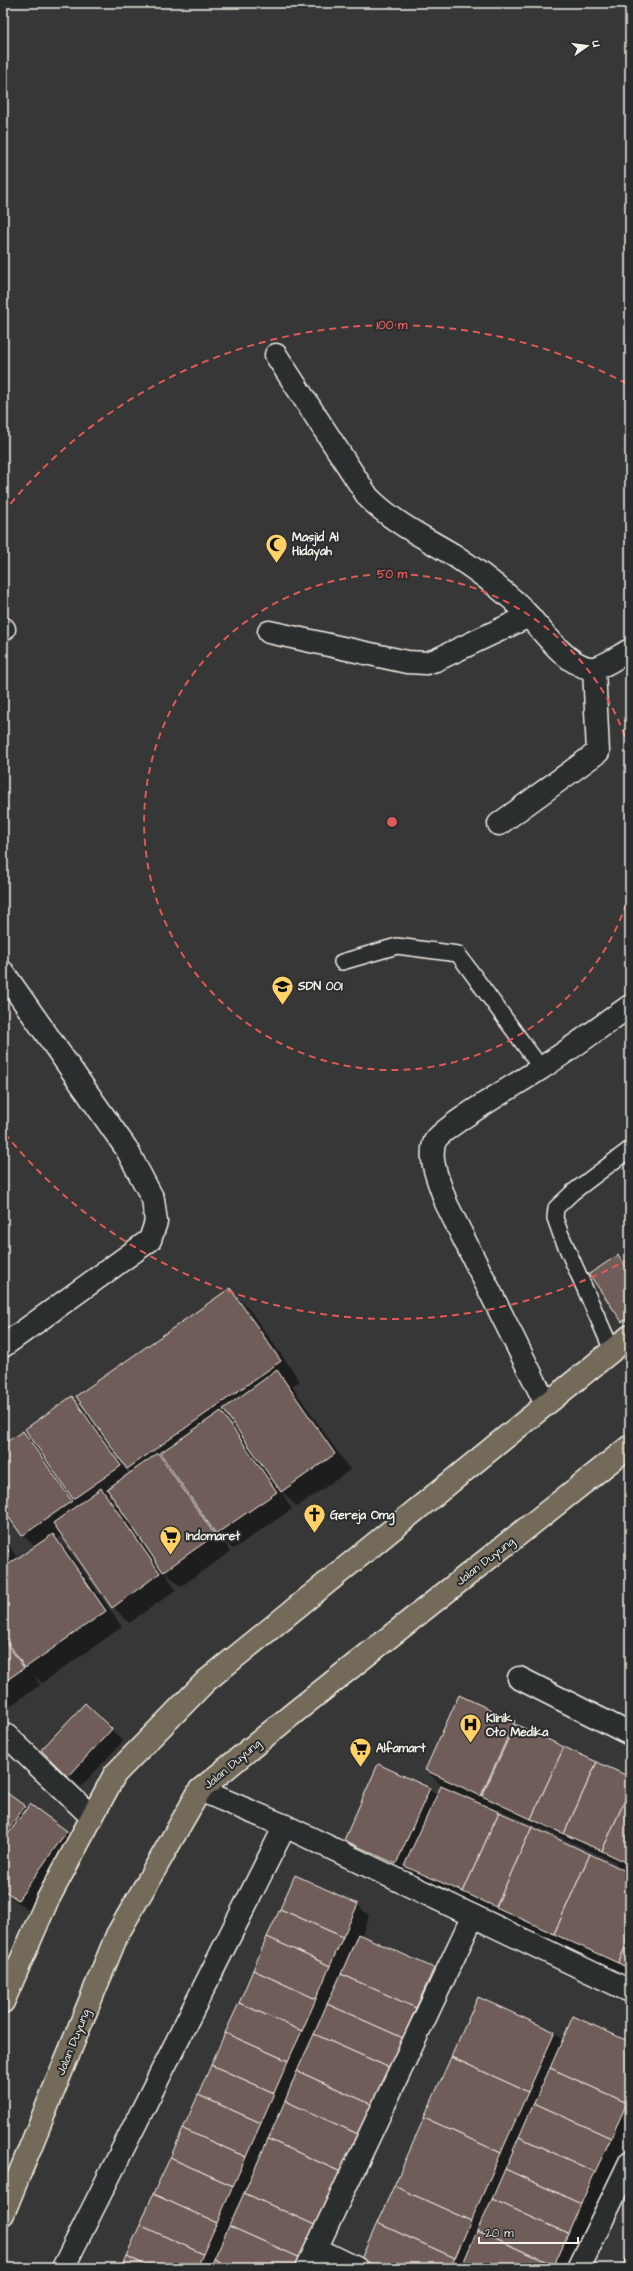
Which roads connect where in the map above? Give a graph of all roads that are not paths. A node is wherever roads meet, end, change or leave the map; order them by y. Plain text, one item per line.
1 (276, 355) dead end
2 (529, 616) junction
3 (270, 632) dead end
4 (630, 650) edge
5 (594, 668) junction
6 (499, 824) dead end
7 (342, 962) dead end
8 (3, 972) edge
9 (630, 1006) edge
10 (541, 1068) junction
11 (630, 1149) edge
12 (630, 1336) edge
13 (6, 1337) edge
14 (612, 1350) junction
15 (546, 1404) junction
16 (630, 1446) edge
17 (520, 1678) dead end
18 (630, 1734) edge
19 (3, 1735) edge
20 (200, 1790) junction
21 (92, 1817) junction
22 (285, 1826) junction
23 (473, 1916) junction
24 (630, 1991) edge
25 (3, 2002) edge
26 (630, 2162) edge
27 (3, 2214) edge
28 (312, 2259) edge
29 (63, 2268) edge
30 (356, 2268) edge
31 (580, 2268) edge

1 - 2 street
2 - 3 street
2 - 5 street
4 - 5 street
5 - 6 street
7 - 10 lane
8 - 13 street
9 - 10 street
10 - 15 street
11 - 14 lane
12 - 14 highway
14 - 15 highway
15 - 21 highway
16 - 20 highway, Jalan Duyung
17 - 18 street
19 - 21 street
20 - 22 street
20 - 27 highway, Jalan Duyung
21 - 25 highway
22 - 23 street
22 - 29 street
23 - 24 street
23 - 28 street
26 - 31 street
28 - 30 street

